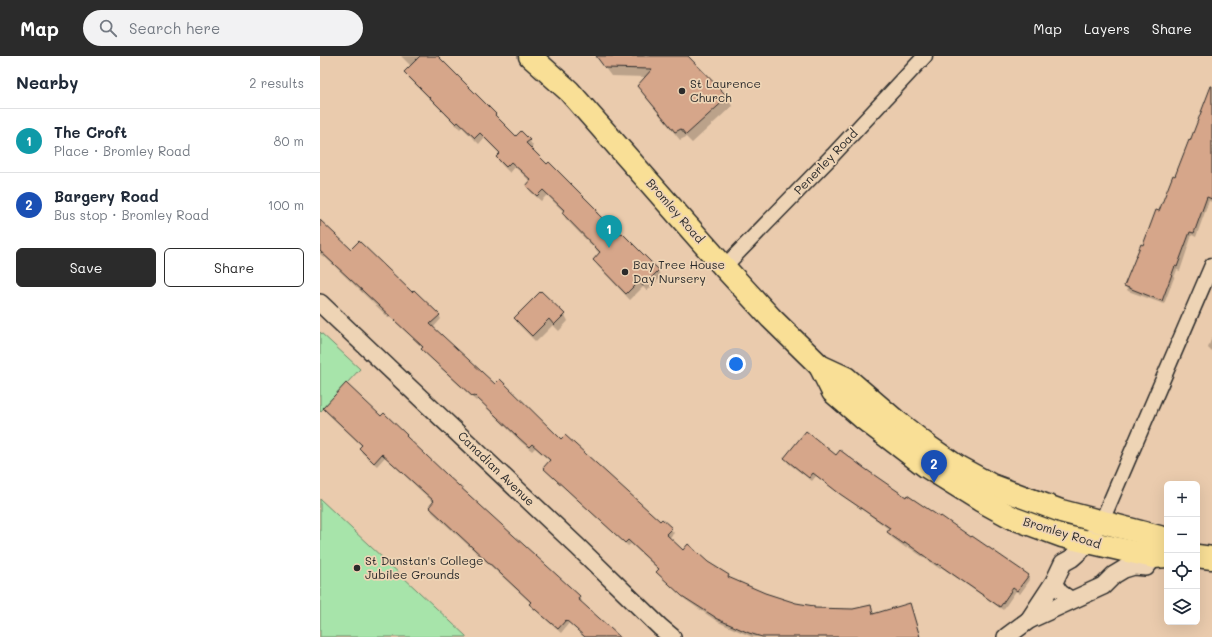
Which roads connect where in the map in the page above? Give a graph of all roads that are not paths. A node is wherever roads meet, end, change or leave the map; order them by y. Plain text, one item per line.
1 (530, 56) edge
2 (925, 56) edge
3 (1212, 265) edge
4 (724, 267) junction
5 (320, 303) edge
6 (820, 366) junction
7 (1101, 523) junction
8 (1062, 536) junction
9 (1164, 538) edge
10 (1090, 542) junction
11 (1200, 556) edge
12 (1161, 557) edge
13 (1212, 558) edge
14 (1063, 563) junction
15 (1054, 582) junction
16 (1073, 600) junction
17 (1029, 620) junction
18 (672, 637) edge
19 (1006, 637) edge

1 - 4 highway, Bromley Road
2 - 4 street, Penerley Road
3 - 7 street
4 - 6 highway, Bromley Road
5 - 18 street, Canadian Avenue
6 - 7 highway, Bromley Road
6 - 8 highway, Bromley Road
7 - 9 highway, Bromley Road
7 - 10 street
8 - 10 highway, Bromley Road
8 - 14 street
10 - 12 highway, Bromley Road
10 - 14 street
11 - 13 highway
12 - 16 street
14 - 15 street
15 - 16 street
15 - 17 street
16 - 17 street
17 - 19 street

